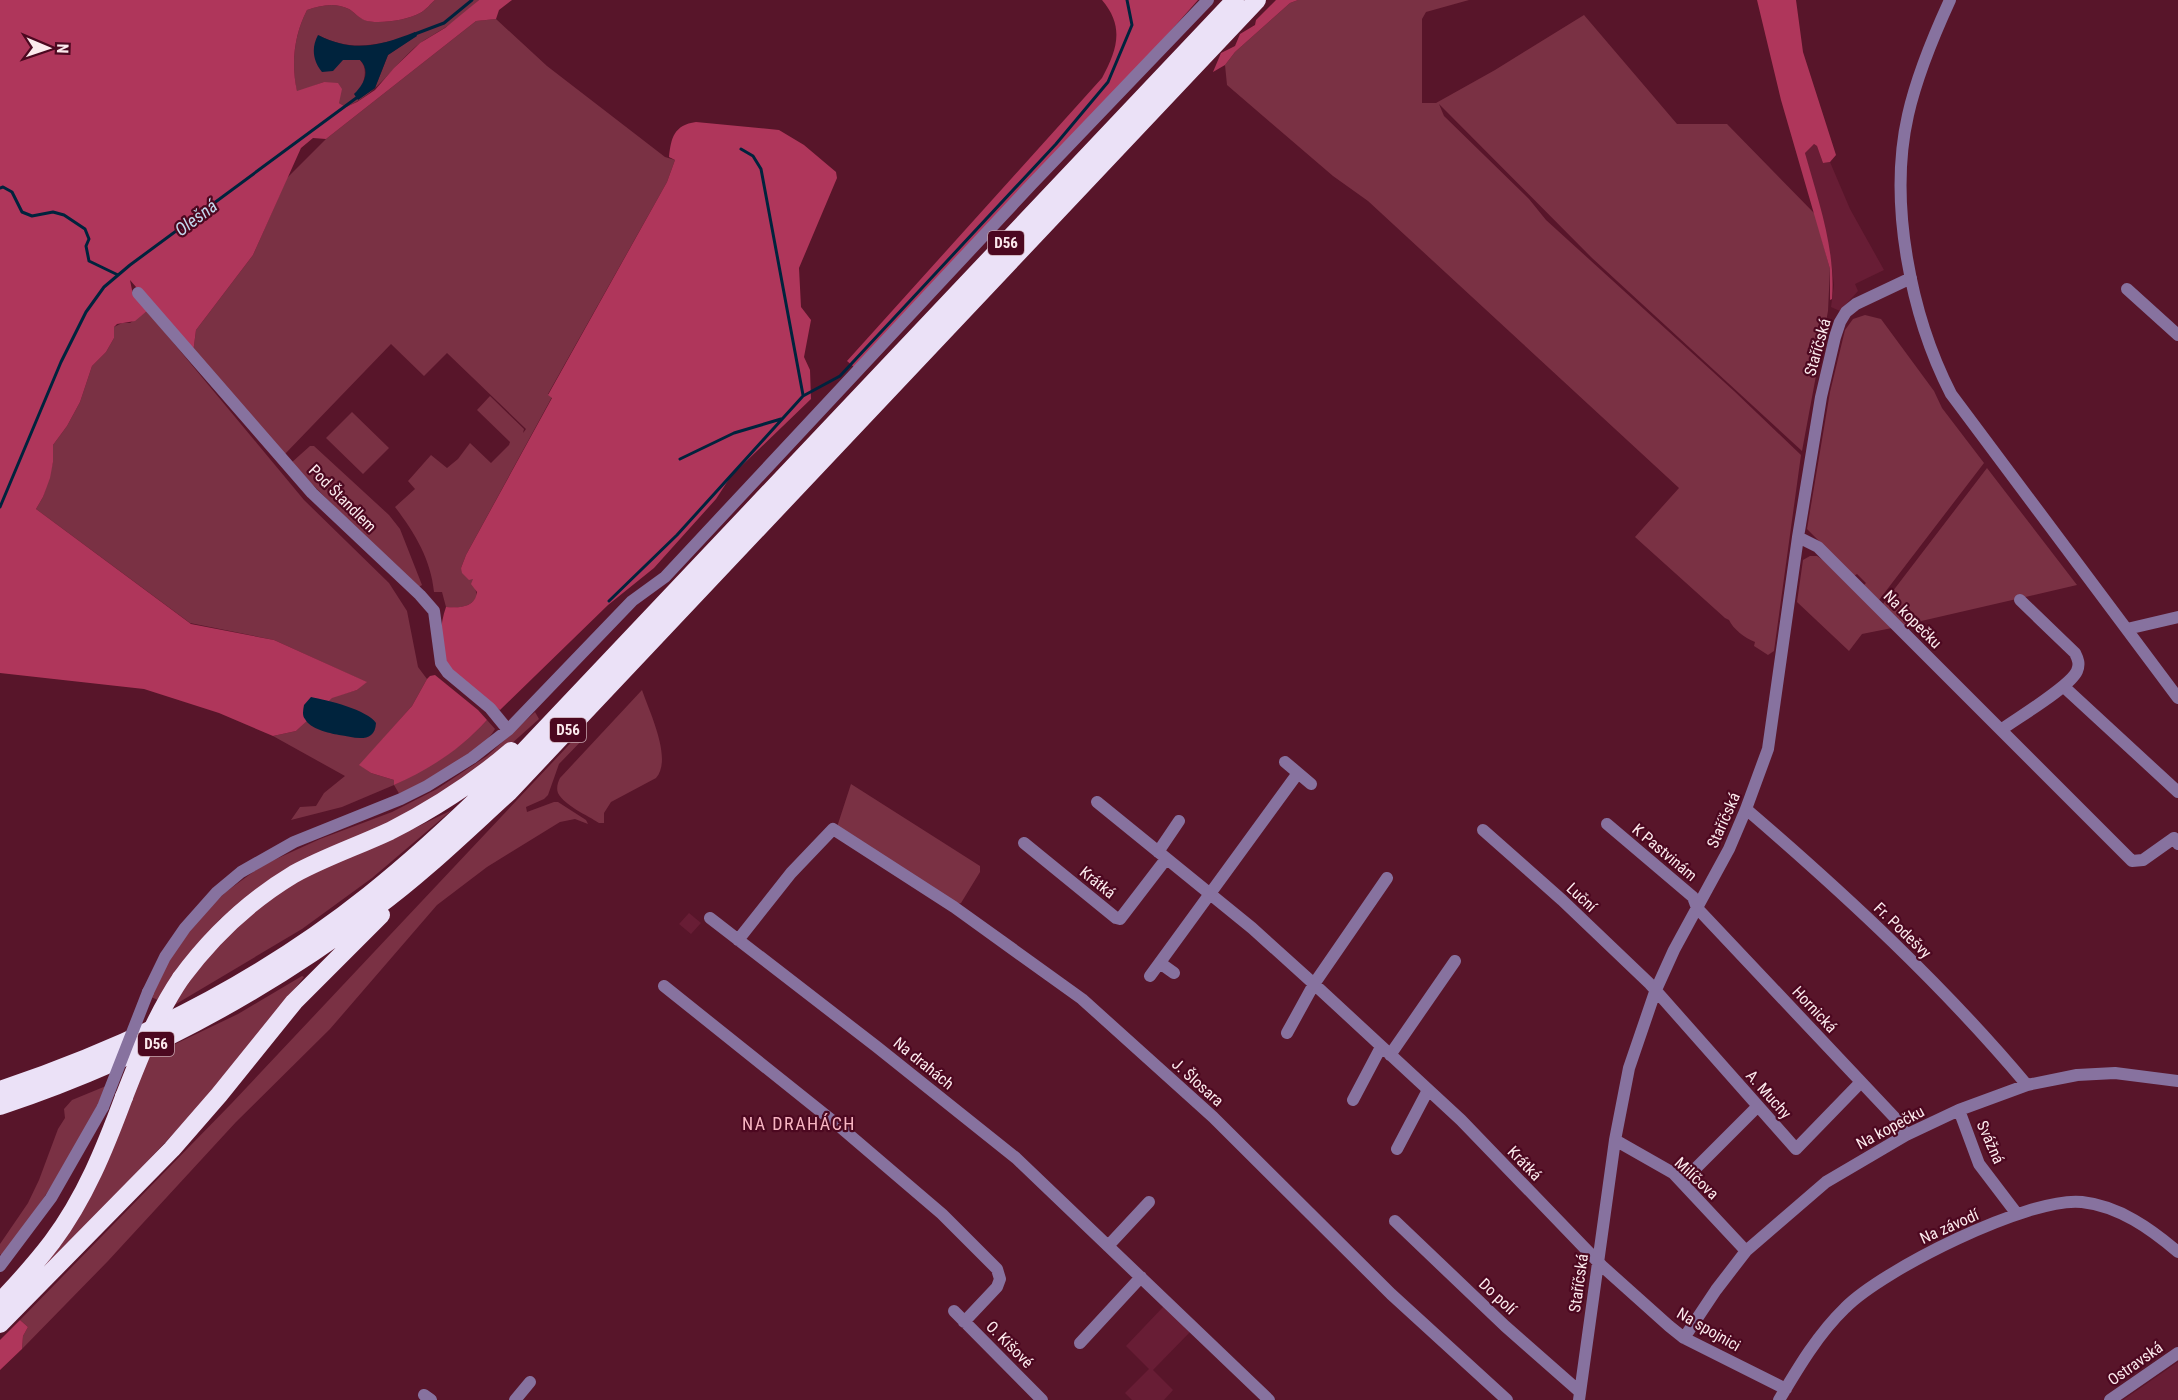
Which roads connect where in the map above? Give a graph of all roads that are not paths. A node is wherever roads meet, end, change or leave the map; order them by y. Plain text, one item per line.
1 (1208, 0) edge
2 (1235, 0) edge
3 (1257, 0) edge
4 (1950, 0) edge
5 (1911, 278) junction
6 (2127, 290) dead end
7 (138, 293) dead end
8 (2178, 335) edge
9 (1798, 537) junction
10 (2020, 600) dead end
11 (2178, 617) edge
12 (2127, 629) junction
13 (593, 679) junction
14 (2063, 686) junction
15 (2178, 698) edge
16 (508, 730) junction
17 (2001, 730) junction
18 (1285, 762) dead end
19 (1298, 773) junction
20 (1311, 784) dead end
21 (2178, 792) edge
22 (1097, 802) dead end
23 (1746, 809) junction
24 (1179, 821) dead end
25 (1607, 825) dead end
26 (1483, 830) dead end
27 (2177, 839) edge
28 (1024, 843) dead end
29 (1162, 855) junction
30 (439, 856) junction
31 (1387, 879) dead end
32 (1210, 894) junction
33 (1697, 908) junction
34 (710, 918) dead end
35 (738, 940) junction
36 (1455, 961) dead end
37 (1160, 963) junction
38 (1174, 973) dead end
39 (1150, 976) dead end
40 (1314, 984) junction
41 (664, 986) dead end
42 (1655, 992) junction
43 (1287, 1033) dead end
44 (1386, 1051) junction
45 (2178, 1081) edge
46 (1861, 1082) junction
47 (2027, 1085) junction
48 (0, 1090) edge
49 (1428, 1090) junction
50 (1353, 1100) dead end
51 (0, 1106) edge
52 (1758, 1106) junction
53 (1959, 1110) junction
54 (1906, 1134) junction
55 (1615, 1140) junction
56 (1397, 1149) dead end
57 (1682, 1182) junction
58 (1149, 1203) dead end
59 (2017, 1214) junction
60 (1395, 1221) dead end
61 (1108, 1246) junction
62 (1746, 1251) junction
63 (2178, 1252) edge
64 (1597, 1261) junction
65 (0, 1266) edge
66 (1141, 1277) junction
67 (0, 1302) edge
68 (954, 1311) dead end
69 (964, 1322) junction
70 (0, 1324) edge
71 (1684, 1338) junction
72 (1080, 1343) dead end
73 (2178, 1353) edge
74 (530, 1382) dead end
75 (1786, 1389) junction
76 (1579, 1396) edge
77 (515, 1400) edge
78 (1042, 1400) edge
79 (1269, 1400) edge
80 (1507, 1400) edge
81 (1779, 1400) edge
82 (2110, 1400) edge

1 - 16 street
2 - 13 highway, D56
3 - 30 highway, D56
4 - 5 street
5 - 9 street, Staříčská
5 - 12 street
6 - 8 street
7 - 16 street, Pod Štandlem
9 - 17 street, Na kopečku
9 - 23 street, Staříčská
10 - 14 street
11 - 12 street
12 - 15 street
13 - 48 highway, D56
13 - 67 highway, bridge
14 - 17 street
14 - 21 street
16 - 65 street, bridge
17 - 27 street, Na kopečku
18 - 19 street
19 - 20 street
19 - 32 street
22 - 29 street, Krátká
23 - 33 street, Staříčská
23 - 47 street, Fr. Podešvy
24 - 29 street, Krátká
25 - 33 street, K Pastvinám
26 - 42 street, Luční
28 - 29 street, Krátká
29 - 32 street, Krátká
30 - 51 highway, D56
30 - 70 highway
31 - 40 street
32 - 37 street
32 - 40 street, Krátká
33 - 42 street, Staříčská
33 - 46 street, Hornická
34 - 35 street, Na drahách
35 - 61 street, Na drahách
35 - 80 street, J. Šlosara
36 - 44 street
37 - 38 street
37 - 39 street
40 - 43 street
40 - 44 street, Krátká
41 - 69 street
42 - 52 street, A. Muchy
42 - 55 street, Staříčská
44 - 49 street, Krátká
44 - 50 street
45 - 47 street, Na kopečku
46 - 52 street, A. Muchy
46 - 54 street, Hornická
47 - 53 street, Na kopečku
49 - 56 street
49 - 64 street, Krátká
52 - 57 street
53 - 54 street, Na kopečku
53 - 59 street, Svážná
54 - 62 street, Na kopečku
55 - 57 street, Milíčova
55 - 64 street, Staříčská
57 - 62 street, Milíčova
58 - 61 street
59 - 63 street, Na závodí
59 - 75 street, Na závodí
60 - 76 street, Do polí
61 - 66 street, Na drahách
62 - 71 street, Na kopečku
64 - 71 street, Na spojnici
64 - 76 street, Staříčská
66 - 72 street
66 - 79 street, Na drahách
68 - 69 street, O. Kišové
69 - 78 street, O. Kišové
71 - 75 street, Na spojnici
73 - 82 street, Ostravská
74 - 77 street
75 - 81 street, Na závodí

